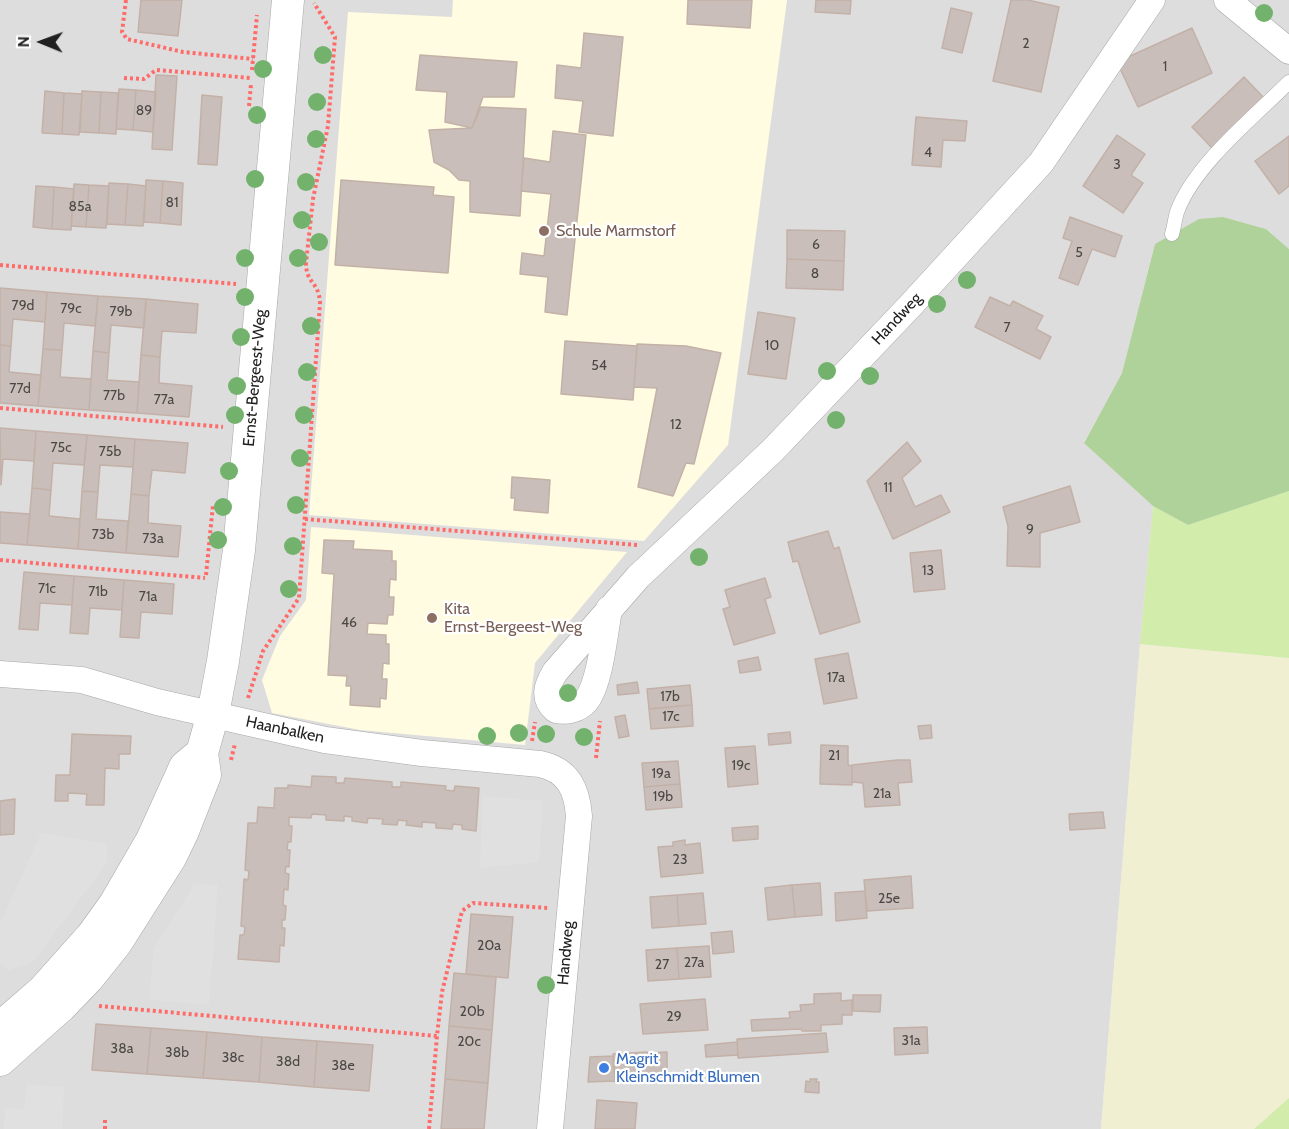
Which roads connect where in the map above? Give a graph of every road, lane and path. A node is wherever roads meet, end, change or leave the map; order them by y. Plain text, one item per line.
1 (126, 0) edge
2 (288, 0) edge
3 (312, 0) edge
4 (1152, 0) edge
5 (1227, 0) edge
6 (1289, 51) edge
7 (253, 59) dead end
8 (124, 78) dead end
9 (251, 78) dead end
10 (1289, 82) edge
11 (1172, 234) dead end
12 (0, 265) edge
13 (234, 284) dead end
14 (0, 408) edge
15 (222, 427) dead end
16 (305, 519) junction
17 (641, 545) dead end
18 (0, 560) edge
19 (205, 578) dead end
20 (609, 609) junction
21 (0, 674) edge
22 (546, 696) junction
23 (587, 700) junction
24 (247, 705) dead end
25 (213, 714) junction
26 (202, 753) junction
27 (596, 758) dead end
28 (530, 762) junction
29 (569, 779) joint
30 (570, 910) junction
31 (95, 1006) dead end
32 (0, 1028) edge
33 (437, 1036) junction
34 (0, 1060) edge
35 (105, 1120) dead end
36 (105, 1129) edge
37 (429, 1129) edge
38 (550, 1129) edge

1 - 7 path
2 - 25 street, Ernst-Bergeest-Weg
3 - 16 path
4 - 20 street, Handweg
5 - 6 street
8 - 9 path
10 - 11 lane
12 - 13 path
14 - 15 path
16 - 17 path
16 - 24 path
18 - 19 path
20 - 22 street, Handweg
20 - 23 street
21 - 25 street, Haanbalken
22 - 23 street
22 - 28 path
23 - 27 path
25 - 26 street, Ernst-Bergeest-Weg
25 - 28 street, Haanbalken
26 - 32 street, Ernst-Bergeest-Weg
26 - 34 street, Ernst-Bergeest-Weg
28 - 29 street, Haanbalken
29 - 30 street, Handweg
30 - 33 path
30 - 38 street, Handweg
31 - 33 path
33 - 37 path
35 - 36 path

